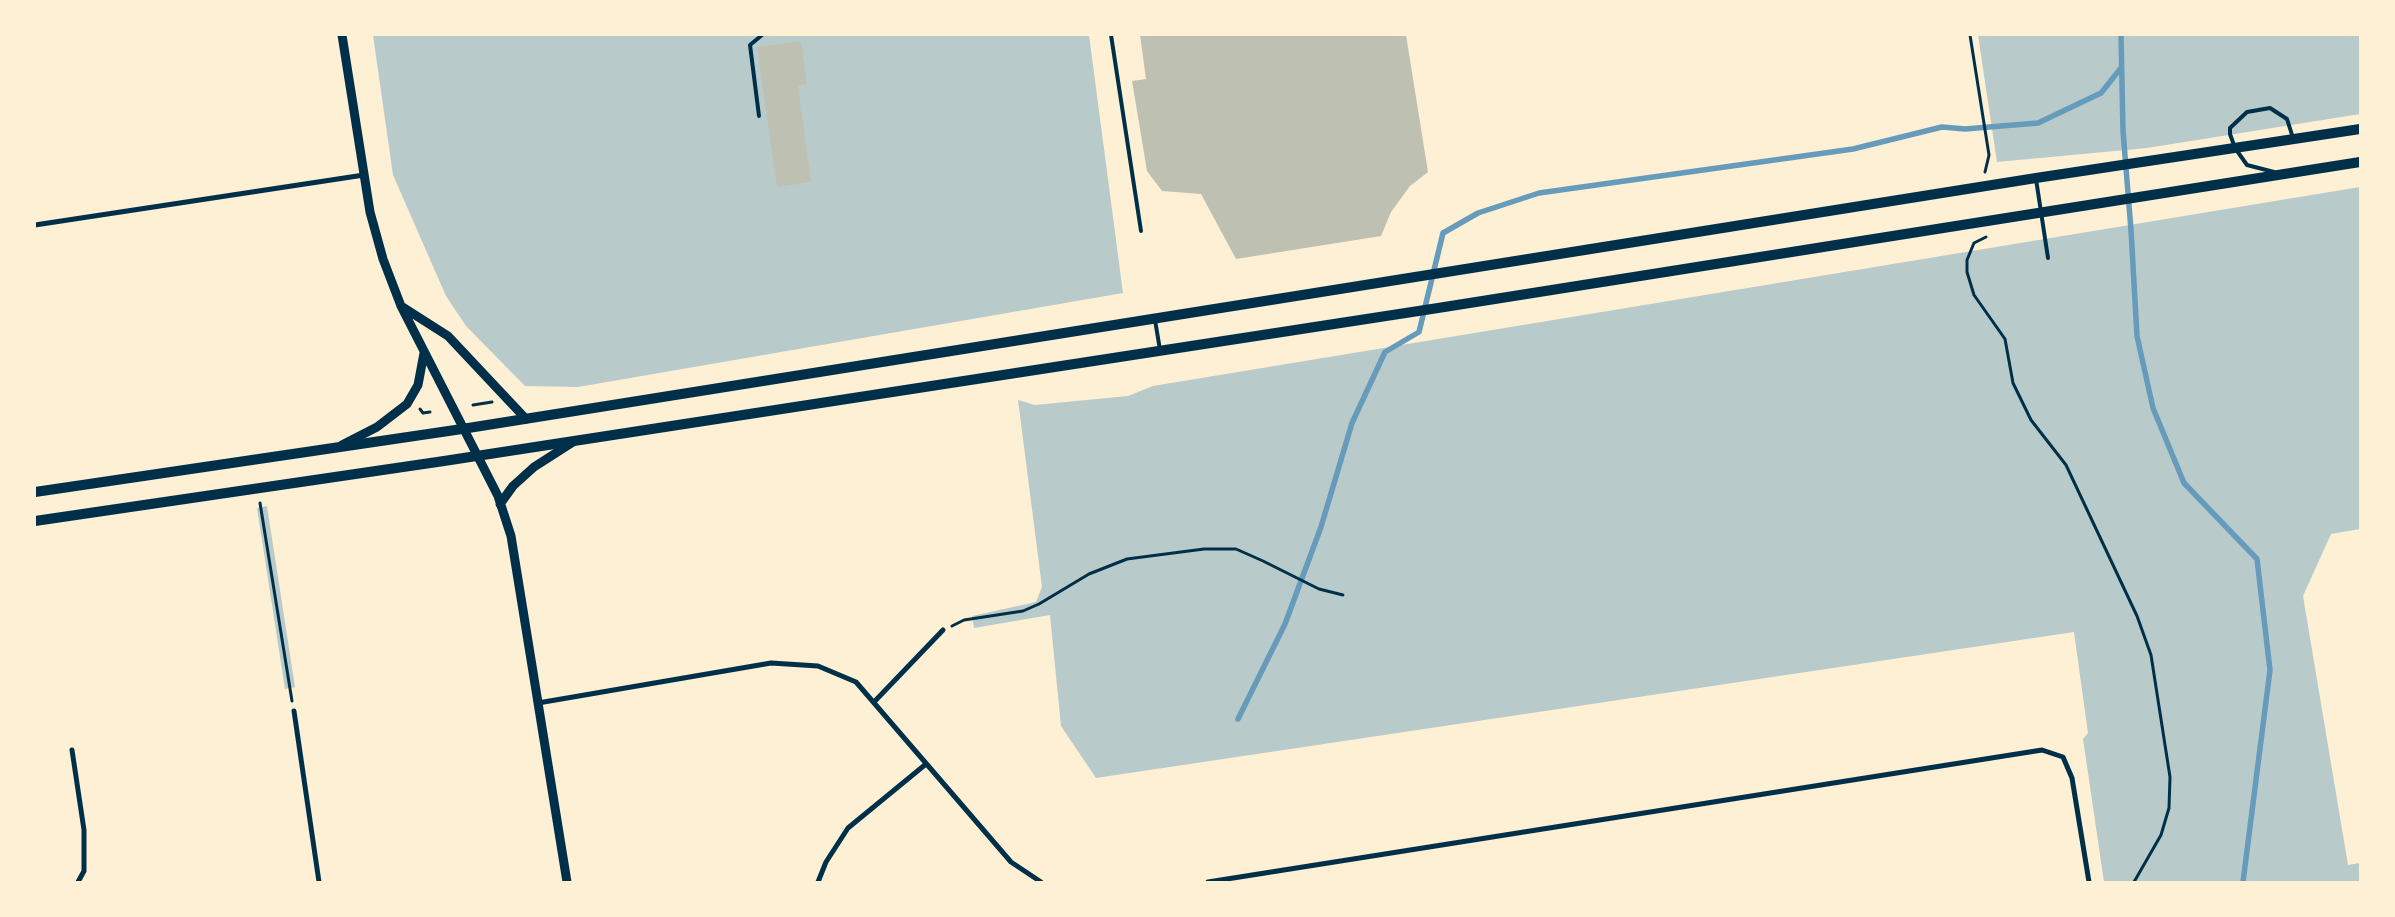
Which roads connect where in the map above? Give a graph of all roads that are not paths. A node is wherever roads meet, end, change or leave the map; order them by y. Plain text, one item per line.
1 (342, 35) edge
2 (762, 35) edge
3 (1112, 35) edge
4 (759, 116) dead end
5 (2360, 129) edge
6 (2293, 139) junction
7 (2235, 148) junction
8 (2360, 162) edge
9 (2283, 174) junction
10 (364, 175) junction
11 (2036, 178) junction
12 (2041, 214) junction
13 (35, 225) edge
14 (1141, 231) dead end
15 (2048, 258) dead end
16 (400, 306) junction
17 (1155, 318) junction
18 (1160, 350) junction
19 (424, 353) junction
20 (526, 419) junction
21 (462, 429) junction
22 (574, 441) junction
23 (336, 448) junction
24 (476, 456) junction
25 (35, 492) edge
26 (500, 504) junction
27 (35, 520) edge
28 (943, 630) road end
29 (874, 702) junction
30 (538, 703) junction
31 (294, 711) road end
32 (72, 750) dead end
33 (926, 764) junction
34 (78, 882) edge
35 (318, 882) edge
36 (567, 882) edge
37 (818, 882) edge
38 (1041, 882) edge
39 (1208, 882) edge
40 (2089, 882) edge

1 - 10 street
2 - 4 lane
3 - 14 lane
5 - 6 main road
6 - 7 main road
6 - 7 lane
7 - 9 lane
7 - 11 main road
8 - 9 main road
9 - 12 main road
10 - 13 street
10 - 16 street
11 - 12 lane
11 - 17 main road
12 - 15 lane
12 - 18 main road
16 - 19 street
16 - 20 street
17 - 18 lane
17 - 20 main road
18 - 22 main road
19 - 21 street
19 - 23 street
20 - 21 main road
21 - 23 main road
21 - 24 street
22 - 24 main road
22 - 26 street
23 - 25 main road
24 - 26 street
24 - 27 main road
26 - 30 street
28 - 29 street
29 - 30 street
29 - 33 street
30 - 36 street
31 - 35 street
32 - 34 street
33 - 37 street
33 - 38 street
39 - 40 street

